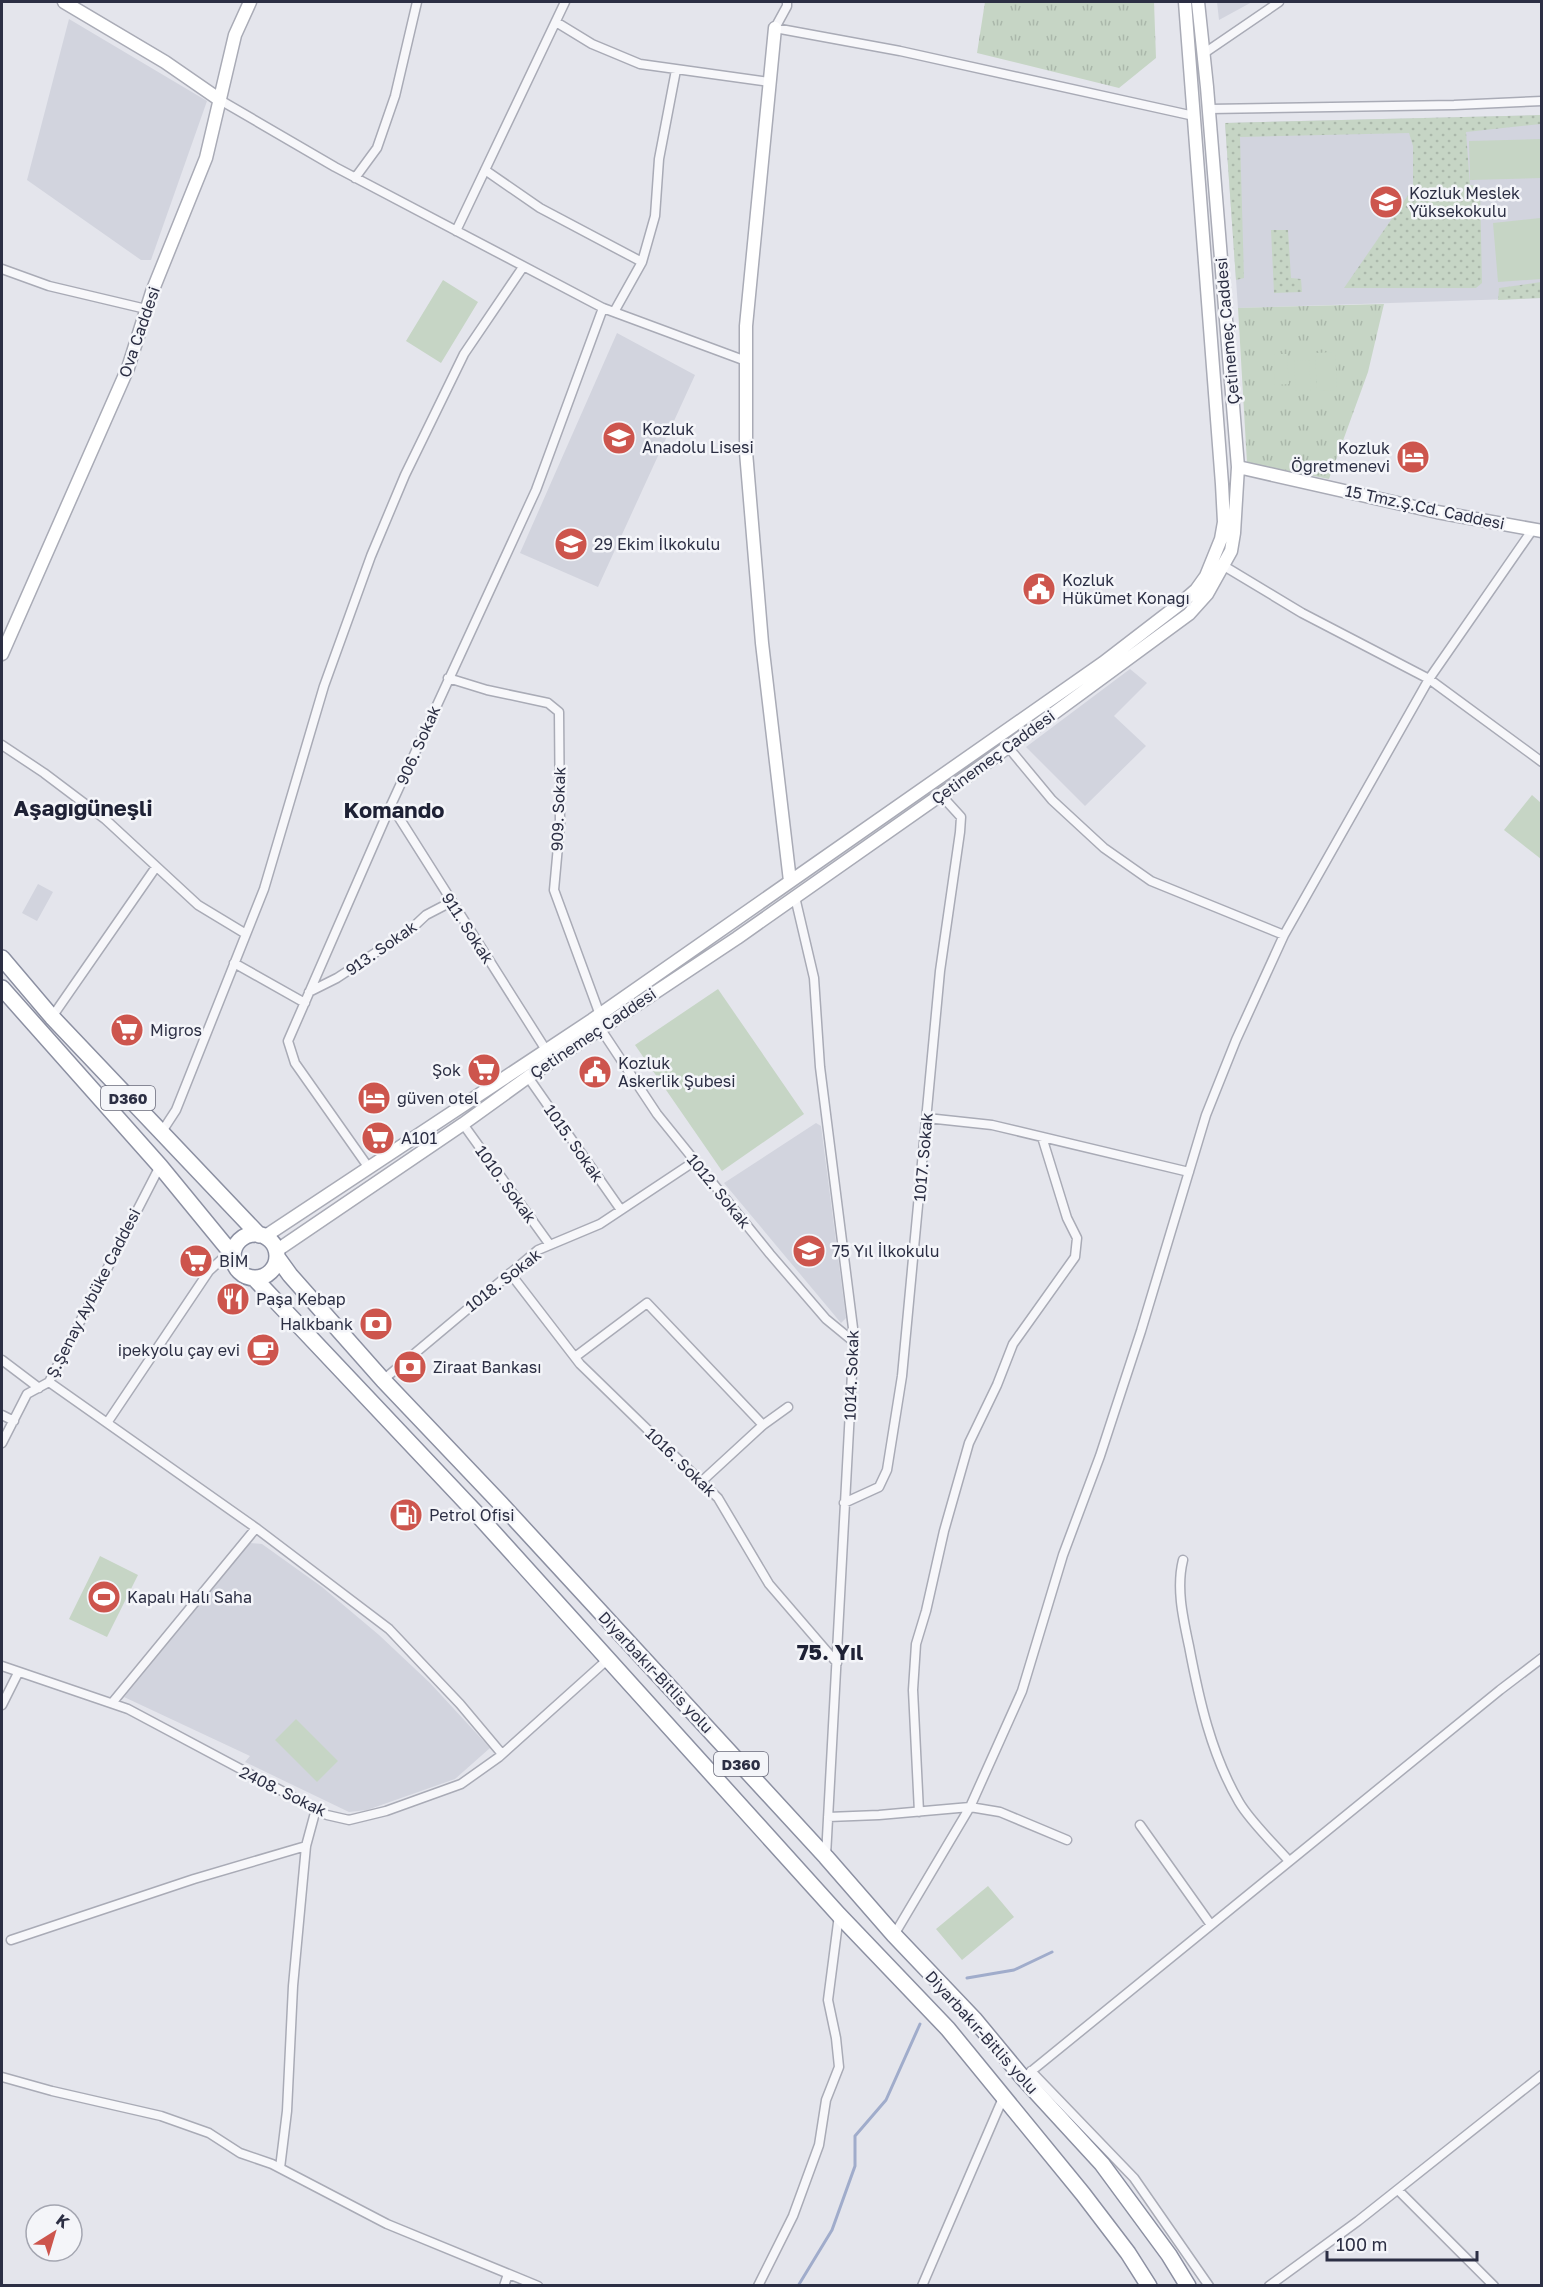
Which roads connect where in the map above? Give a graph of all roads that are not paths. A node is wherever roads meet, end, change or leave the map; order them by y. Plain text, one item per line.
1 (64, 2) edge
2 (250, 2) edge
3 (417, 2) edge
4 (565, 2) edge
5 (787, 2) edge
6 (1185, 2) edge
7 (1198, 2) edge
8 (1279, 2) edge
9 (556, 22) junction
10 (775, 28) junction
11 (1203, 54) junction
12 (676, 70) junction
13 (769, 82) junction
14 (220, 100) junction
15 (1542, 101) edge
16 (1209, 109) junction
17 (1194, 116) junction
18 (485, 170) junction
19 (355, 178) junction
20 (456, 231) junction
21 (642, 262) junction
22 (523, 267) junction
23 (2, 269) edge
24 (603, 308) junction
25 (147, 309) junction
26 (614, 312) junction
27 (746, 361) junction
28 (1238, 467) junction
29 (1537, 530) edge
30 (1224, 566) junction
31 (2, 654) edge
32 (448, 678) junction
33 (1429, 679) junction
34 (2, 746) edge
35 (1008, 747) junction
36 (1542, 762) edge
37 (941, 795) junction
38 (391, 805) junction
39 (156, 867) junction
40 (790, 881) junction
41 (795, 897) junction
42 (451, 902) junction
43 (246, 934) junction
44 (1284, 935) junction
45 (2, 958) edge
46 (234, 963) junction
47 (2, 988) edge
48 (309, 992) junction
49 (304, 1003) junction
50 (600, 1015) junction
51 (52, 1017) junction
52 (600, 1028) junction
53 (546, 1050) junction
54 (528, 1077) junction
55 (927, 1118) junction
56 (463, 1124) junction
57 (161, 1133) junction
58 (1042, 1137) junction
59 (695, 1161) junction
60 (159, 1166) junction
61 (369, 1168) junction
62 (1189, 1172) junction
63 (621, 1210) junction
64 (261, 1236) junction
65 (549, 1245) junction
66 (276, 1254) junction
67 (233, 1255) junction
68 (510, 1273) junction
69 (254, 1278) junction
70 (854, 1342) junction
71 (575, 1357) junction
72 (2, 1360) edge
73 (383, 1380) junction
74 (49, 1382) junction
75 (39, 1388) junction
76 (788, 1407) dead end
77 (2, 1415) edge
78 (14, 1420) junction
79 (107, 1423) junction
80 (763, 1425) junction
81 (2, 1443) edge
82 (701, 1482) junction
83 (844, 1503) junction
84 (256, 1528) junction
85 (1183, 1560) dead end
86 (1542, 1659) edge
87 (607, 1660) junction
88 (837, 1663) junction
89 (2, 1666) edge
90 (18, 1673) junction
91 (112, 1704) junction
92 (2, 1705) edge
93 (502, 1754) junction
94 (969, 1807) junction
95 (316, 1809) junction
96 (919, 1812) junction
97 (828, 1817) junction
98 (1140, 1825) dead end
99 (1067, 1840) dead end
100 (306, 1846) junction
101 (826, 1857) junction
102 (1289, 1861) junction
103 (839, 1915) junction
104 (1211, 1925) junction
105 (894, 1935) junction
106 (11, 1940) dead end
107 (1542, 2074) edge
108 (1027, 2075) junction
109 (2, 2077) edge
110 (1003, 2098) junction
111 (280, 2168) junction
112 (1398, 2190) junction
113 (508, 2274) junction
114 (504, 2286) edge
115 (538, 2286) edge
116 (758, 2286) edge
117 (922, 2286) edge
118 (1149, 2286) edge
119 (1188, 2286) edge
120 (1209, 2286) edge
121 (1269, 2286) edge
122 (1494, 2286) edge

1 - 14 main road
2 - 14 main road, Ova Caddesi
3 - 19 street
4 - 9 street
5 - 10 street
6 - 17 main road, Çetinemeç Caddesi
7 - 11 main road, Çetinemeç Caddesi
8 - 11 street
9 - 12 street
9 - 18 street
10 - 13 main road
10 - 17 street
11 - 16 main road, Çetinemeç Caddesi
12 - 13 street
12 - 21 street
13 - 27 main road
14 - 19 street
14 - 25 main road, Ova Caddesi
15 - 16 street
16 - 28 main road, Çetinemeç Caddesi
17 - 40 main road, Çetinemeç Caddesi
18 - 20 street
18 - 21 street
19 - 20 street
20 - 22 street
21 - 26 street
22 - 24 street
22 - 43 street
23 - 25 street
24 - 26 street
24 - 32 street, 906. Sokak
25 - 31 main road, Ova Caddesi
26 - 27 street
27 - 40 main road
28 - 29 main road, 15 Tmz.Ş.Cd. Caddesi
28 - 30 main road, Çetinemeç Caddesi
29 - 33 street
30 - 33 street
30 - 35 main road, Çetinemeç Caddesi
32 - 38 street, 906. Sokak
32 - 50 street, 909. Sokak
33 - 36 street
33 - 44 street
34 - 39 street
35 - 37 main road, Çetinemeç Caddesi
35 - 44 street
37 - 41 main road, Çetinemeç Caddesi
37 - 55 street, 1017. Sokak
38 - 42 street, 911. Sokak
38 - 48 street, 906. Sokak
39 - 43 street
39 - 51 street
40 - 50 main road, Çetinemeç Caddesi
41 - 52 main road, Çetinemeç Caddesi
41 - 70 street, 1014. Sokak
42 - 48 street, 913. Sokak
42 - 53 street, 911. Sokak
43 - 46 street
44 - 62 street
45 - 51 highway, D360
46 - 49 street
46 - 57 street
47 - 60 highway, D360
48 - 49 street, 906. Sokak
49 - 61 street, 906. Sokak
50 - 53 main road, Çetinemeç Caddesi
51 - 57 highway, D360
52 - 54 main road, Çetinemeç Caddesi
52 - 59 street, 1012. Sokak
53 - 61 main road, Çetinemeç Caddesi
54 - 56 main road, Çetinemeç Caddesi
54 - 63 street, 1015. Sokak
55 - 58 street
55 - 83 street, 1017. Sokak
56 - 65 street, 1010. Sokak
56 - 66 main road, Çetinemeç Caddesi
57 - 64 highway, D360
58 - 62 street
58 - 96 street
59 - 63 street, 1018. Sokak
59 - 70 street, 1012. Sokak
60 - 67 highway, D360
60 - 74 street, Ş.Şenay Aybüke Caddesi
61 - 64 main road, Çetinemeç Caddesi
62 - 94 street
63 - 65 street, 1018. Sokak
64 - 66 highway
64 - 67 highway
65 - 68 street, 1018. Sokak
66 - 69 highway
66 - 73 highway, Diyarbakır-Bitlis yolu / D360
67 - 69 highway
67 - 79 street
68 - 71 street, 1016. Sokak
68 - 73 street, 1018. Sokak
69 - 87 highway, Diyarbakır-Bitlis yolu / D360
70 - 83 street, 1014. Sokak
71 - 80 street
71 - 82 street, 1016. Sokak
72 - 75 street
73 - 101 highway, Diyarbakır-Bitlis yolu / D360
74 - 75 street, Ş.Şenay Aybüke Caddesi
74 - 79 street
75 - 78 street, Ş.Şenay Aybüke Caddesi
76 - 80 street
77 - 78 street
78 - 81 street, Ş.Şenay Aybüke Caddesi
79 - 84 street
80 - 82 street
82 - 88 street, 1016. Sokak
83 - 88 street, 1014. Sokak
84 - 91 street
84 - 93 street
85 - 102 street
86 - 102 street
87 - 93 street, 2408. Sokak
87 - 103 highway, Diyarbakır-Bitlis yolu / D360
88 - 97 street, 1014. Sokak
89 - 90 street, 2408. Sokak
90 - 91 street, 2408. Sokak
90 - 92 street
91 - 95 street, 2408. Sokak
93 - 95 street, 2408. Sokak
94 - 96 street
94 - 99 street
94 - 105 street
95 - 100 street
96 - 97 street
97 - 101 street, 1014. Sokak
98 - 104 street
100 - 106 street
100 - 111 street
101 - 105 highway, Diyarbakır-Bitlis yolu / D360
102 - 104 street
103 - 110 highway, Diyarbakır-Bitlis yolu / D360
103 - 116 street
104 - 108 street
105 - 108 highway, Diyarbakır-Bitlis yolu / D360
107 - 112 street
108 - 119 highway, Diyarbakır-Bitlis yolu / D360
108 - 120 street
109 - 111 street
110 - 117 street
110 - 118 highway, Diyarbakır-Bitlis yolu / D360
111 - 113 street
112 - 121 street
112 - 122 street
113 - 114 street
113 - 115 street

